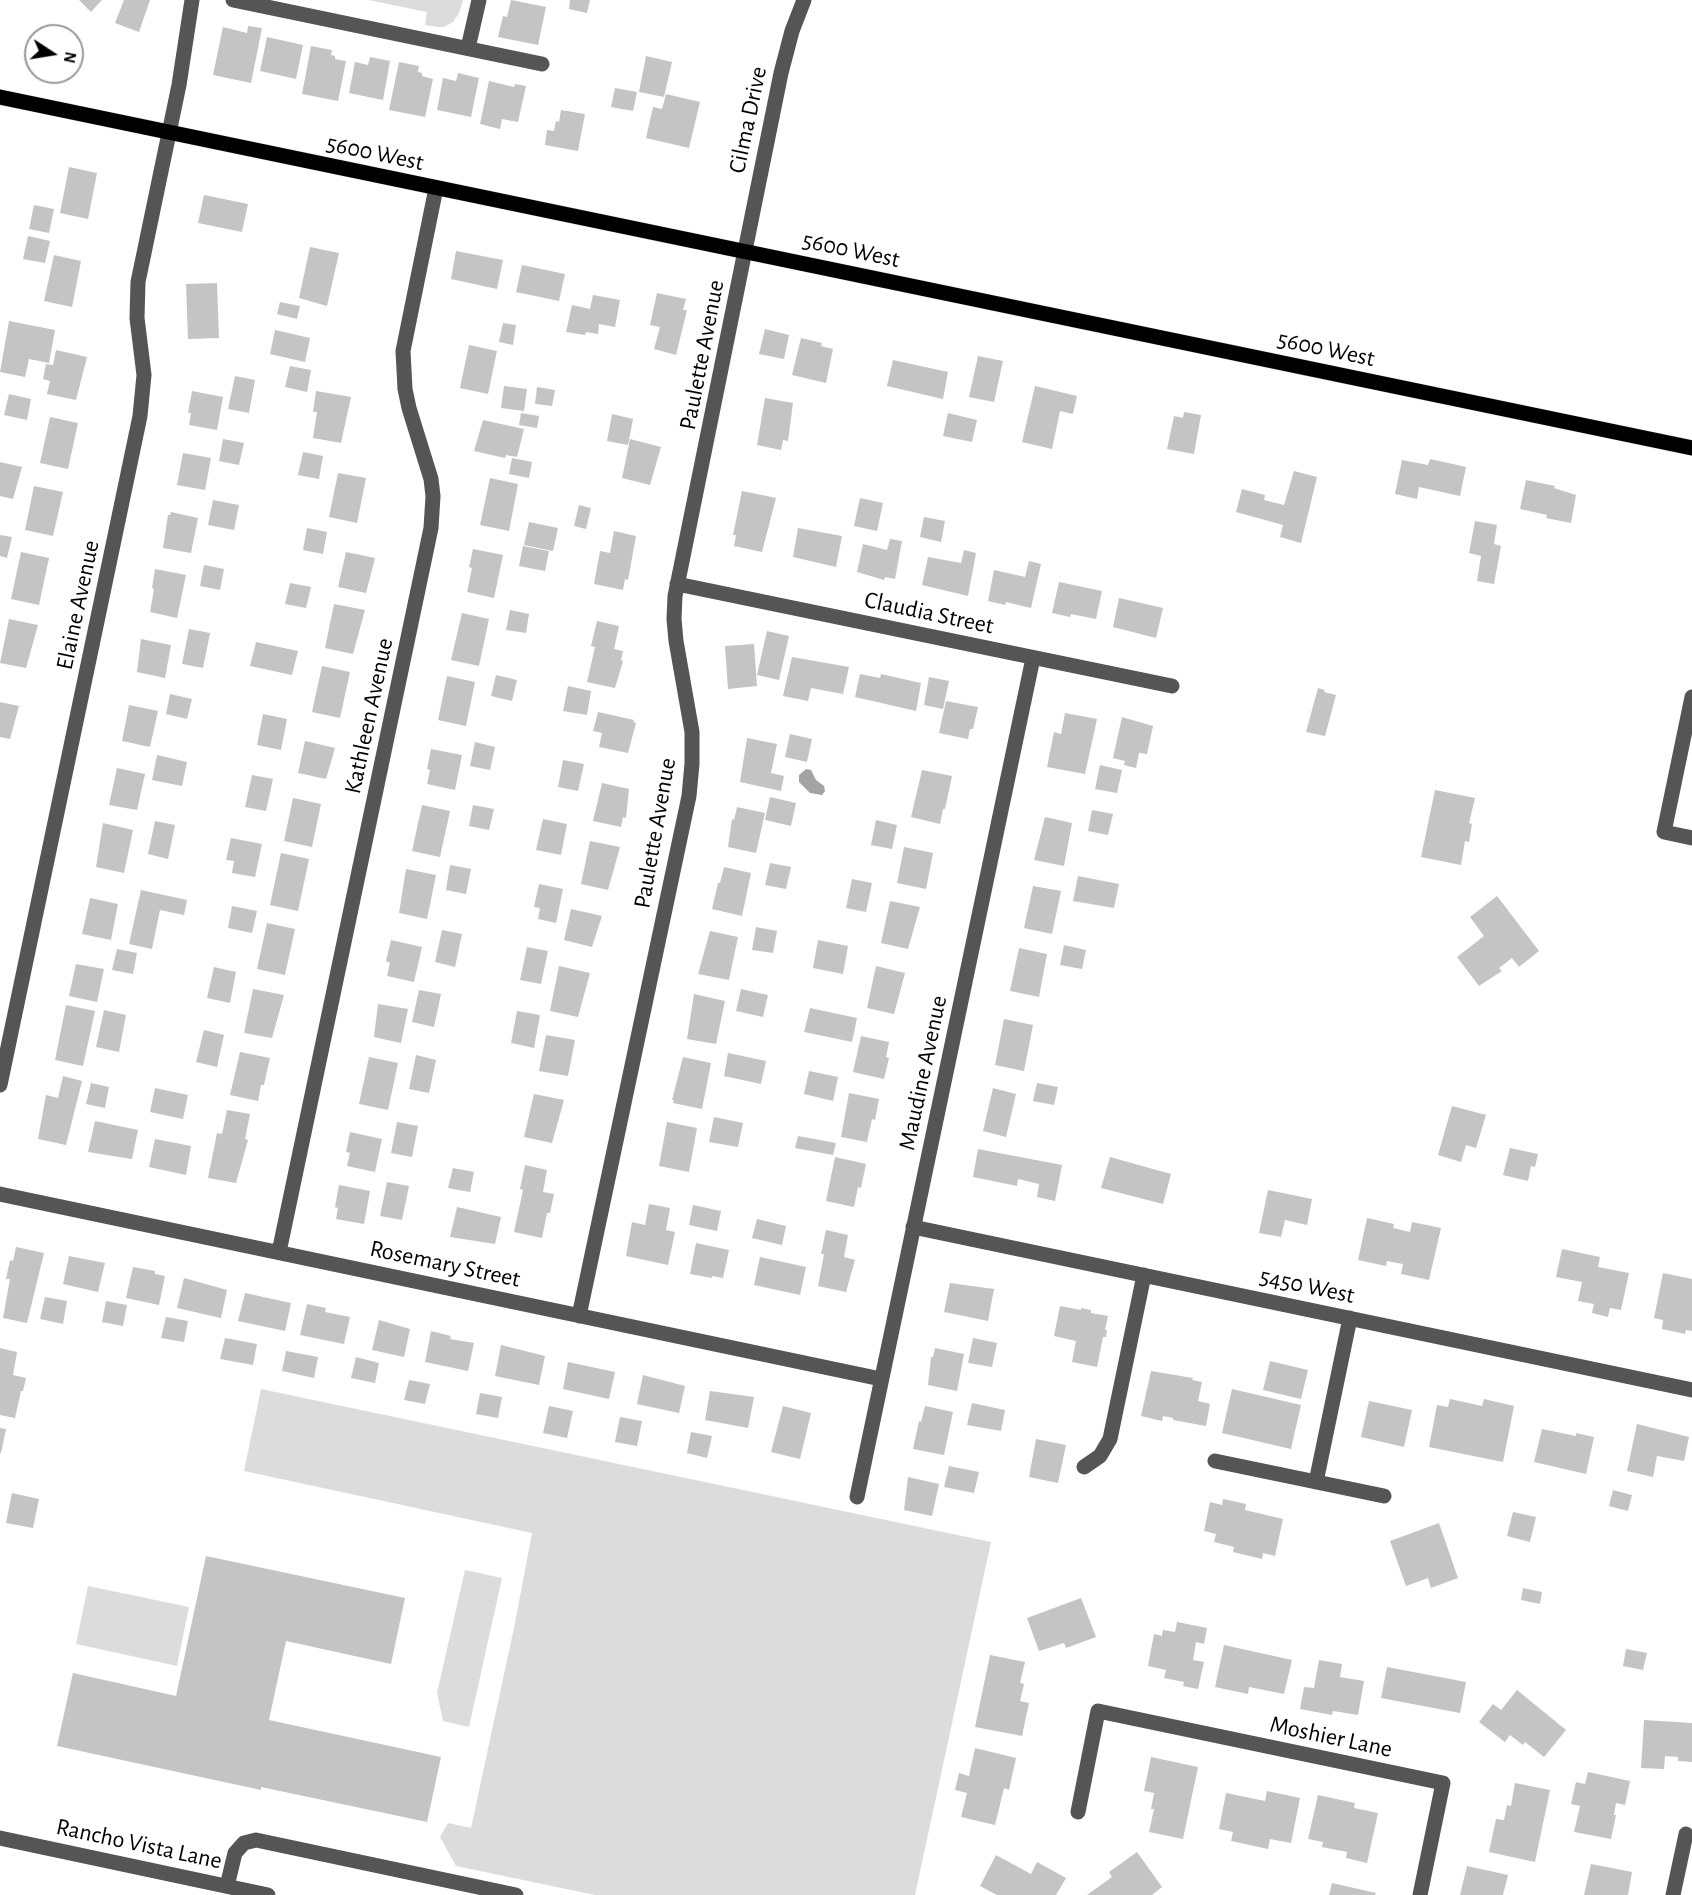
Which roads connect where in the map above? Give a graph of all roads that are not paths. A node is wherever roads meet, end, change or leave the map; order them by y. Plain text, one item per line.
1 (192, 0) edge
2 (233, 0) edge
3 (479, 0) edge
4 (804, 0) edge
5 (299, 7) edge
6 (468, 48) junction
7 (542, 64) dead end
8 (0, 97) edge
9 (168, 132) junction
10 (436, 189) junction
11 (746, 251) junction
12 (1692, 448) edge
13 (677, 584) junction
14 (1033, 658) junction
15 (1172, 686) dead end
16 (1692, 697) edge
17 (1692, 838) edge
18 (0, 1085) edge
19 (0, 1194) edge
20 (913, 1227) junction
21 (279, 1252) junction
22 (1144, 1275) junction
23 (579, 1316) junction
24 (1350, 1318) junction
25 (881, 1379) junction
26 (1692, 1390) edge
27 (1215, 1461) dead end
28 (1084, 1467) dead end
29 (1316, 1482) junction
30 (1384, 1496) dead end
31 (856, 1497) dead end
32 (1078, 1812) dead end
33 (1686, 1834) dead end
34 (0, 1838) edge
35 (227, 1886) junction
36 (268, 1895) edge
37 (516, 1895) edge
38 (1420, 1895) edge
39 (1673, 1895) edge

1 - 9 street, Elaine Avenue
2 - 5 street
3 - 6 street
4 - 11 street, Cilma Drive
5 - 6 street
6 - 7 street
8 - 9 main road, 5600 West
9 - 10 main road, 5600 West
9 - 18 street, Elaine Avenue
10 - 11 main road, 5600 West
10 - 21 street, Kathleen Avenue
11 - 12 main road, 5600 West
11 - 13 street, Paulette Avenue
13 - 14 street, Claudia Street
13 - 23 street, Paulette Avenue
14 - 15 street, Claudia Street
14 - 20 street, Maudine Avenue
16 - 17 street
19 - 21 street, Rosemary Street
20 - 22 street, 5450 West
20 - 25 street, Maudine Avenue
21 - 23 street, Rosemary Street
22 - 24 street, 5450 West
22 - 28 street
23 - 25 street, Rosemary Street
24 - 26 street, 5450 West
24 - 29 street
25 - 31 street, Maudine Avenue
27 - 29 street
29 - 30 street
32 - 38 street, Moshier Lane
33 - 39 street
34 - 35 street, Rancho Vista Lane
35 - 36 street, Rancho Vista Lane
35 - 37 street

